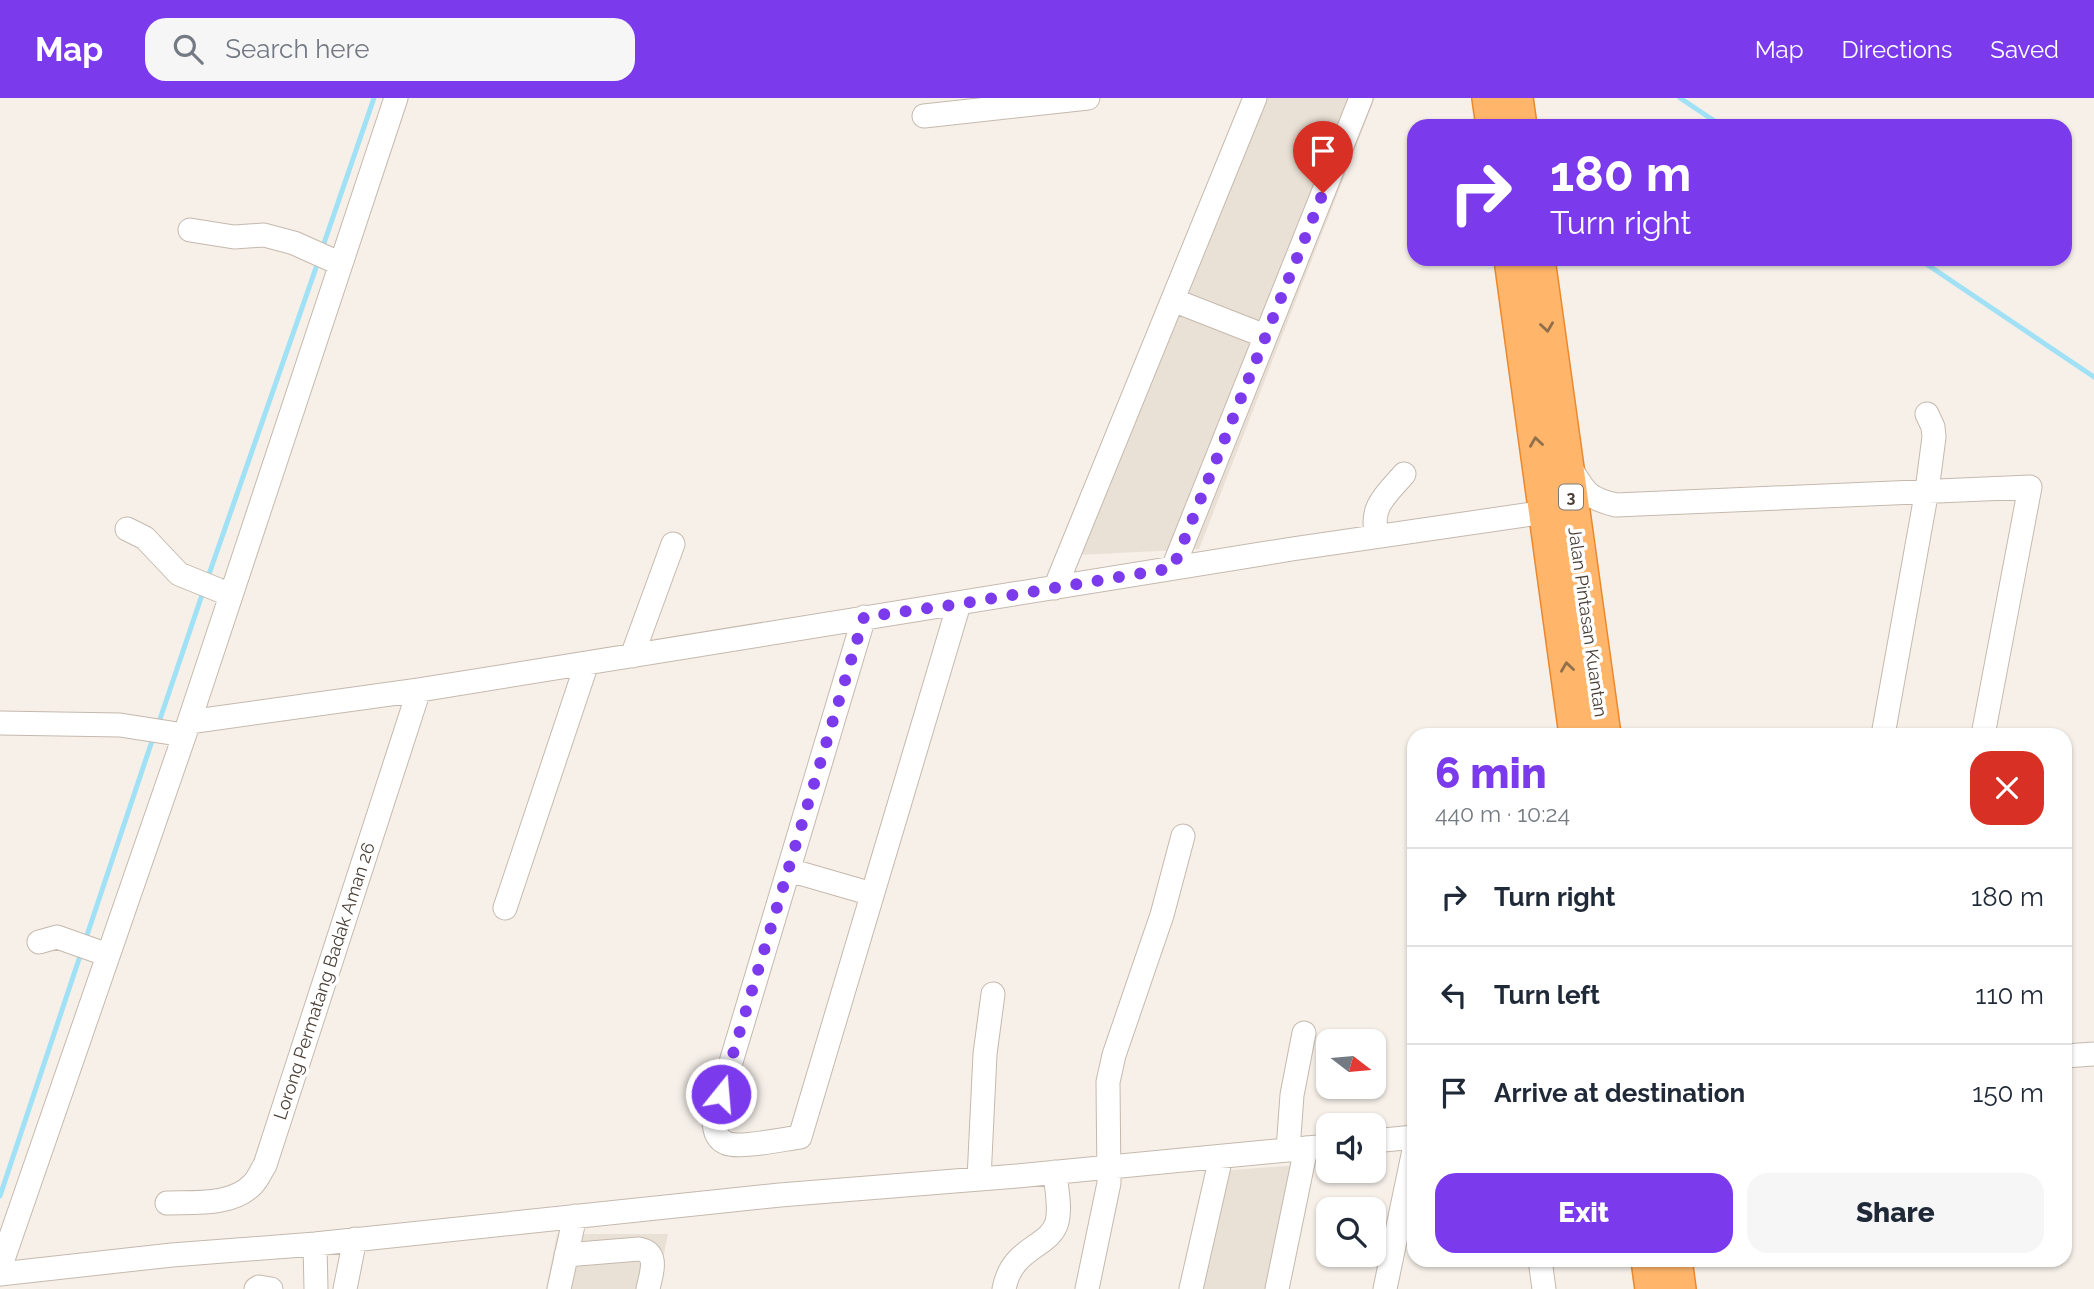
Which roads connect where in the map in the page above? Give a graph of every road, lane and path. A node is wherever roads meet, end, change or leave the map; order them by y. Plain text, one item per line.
1 (396, 98) edge
2 (1088, 98) edge
3 (1255, 98) edge
4 (1361, 98) edge
5 (1489, 98) edge
6 (1516, 98) edge
7 (924, 116) dead end
8 (1492, 119) edge
9 (1519, 119) edge
10 (190, 230) dead end
11 (341, 264) junction
12 (1512, 266) edge
13 (1539, 266) edge
14 (1173, 300) junction
15 (1265, 337) junction
16 (1927, 414) dead end
17 (1565, 458) junction
18 (1404, 474) dead end
19 (1927, 490) junction
20 (1616, 505) junction
21 (1546, 512) junction
22 (127, 529) dead end
23 (1377, 536) junction
24 (673, 544) dead end
25 (1579, 556) junction
26 (1173, 568) junction
27 (1055, 588) junction
28 (213, 589) junction
29 (959, 604) junction
30 (864, 617) junction
31 (632, 656) junction
32 (587, 663) junction
33 (419, 690) junction
34 (0, 723) edge
35 (1575, 728) edge
36 (1603, 728) edge
37 (1884, 728) edge
38 (1984, 728) edge
39 (170, 729) junction
40 (1183, 836) dead end
41 (789, 870) junction
42 (873, 894) junction
43 (505, 908) dead end
44 (39, 942) dead end
45 (90, 948) junction
46 (993, 994) dead end
47 (1304, 1033) dead end
48 (2094, 1054) edge
49 (2072, 1056) edge
50 (1407, 1138) edge
51 (1386, 1140) edge
52 (1300, 1143) edge
53 (1221, 1157) junction
54 (1110, 1167) junction
55 (1055, 1172) junction
56 (979, 1179) junction
57 (1407, 1193) edge
58 (167, 1203) dead end
59 (575, 1216) junction
60 (355, 1239) junction
61 (315, 1244) junction
62 (566, 1255) junction
63 (1542, 1267) edge
64 (1649, 1267) edge
65 (1676, 1267) edge
66 (0, 1268) edge
67 (0, 1274) edge
68 (256, 1289) edge
69 (271, 1289) edge
70 (316, 1289) edge
71 (345, 1289) edge
72 (559, 1289) edge
73 (648, 1289) edge
74 (1004, 1289) edge
75 (1087, 1289) edge
76 (1191, 1289) edge
77 (1276, 1289) edge
78 (1385, 1289) edge
79 (1544, 1289) edge
80 (1652, 1289) edge
81 (1679, 1289) edge

1 - 11 street
2 - 7 street
3 - 14 street
4 - 15 street
5 - 8 highway
6 - 9 highway
10 - 11 street
11 - 28 street
21 -> 12 highway, Jalan Pintasan Kuantan / 3
13 -> 17 highway, Jalan Pintasan Kuantan / 3
14 - 15 street
14 - 27 street
15 - 26 street
16 - 19 street
17 - 20 street
17 - 25 highway, Jalan Pintasan Kuantan / 3
18 - 23 street
19 - 20 street
19 - 37 street
19 - 38 street
20 - 25 street
21 - 23 street
35 -> 21 highway, Jalan Pintasan Kuantan / 3
22 - 28 street
23 - 26 street
24 - 31 street
25 - 36 highway, Jalan Pintasan Kuantan / 3
26 - 27 street
27 - 29 street
28 - 39 street
29 - 30 street
29 - 42 street
30 - 31 street
30 - 41 street
31 - 32 street
32 - 33 street
32 - 43 street
33 - 39 street
33 - 58 street, Lorong Permatang Badak Aman 26
34 - 39 street
39 - 45 street
40 - 54 street
41 - 42 street
41 - 42 street
44 - 45 street
45 - 66 street
46 - 56 street
47 - 52 street
48 - 49 street
50 - 51 street
52 - 53 street
52 - 77 street
53 - 54 street
53 - 76 street
54 - 55 street
54 - 75 street
55 - 56 street
55 - 74 street
56 - 59 street
57 - 78 street
59 - 60 street
59 - 62 street
60 - 61 street
60 - 71 street
61 - 67 street
61 - 70 street
62 - 72 street
62 - 73 street
63 - 79 street
64 - 80 highway
65 - 81 highway
68 - 69 street

